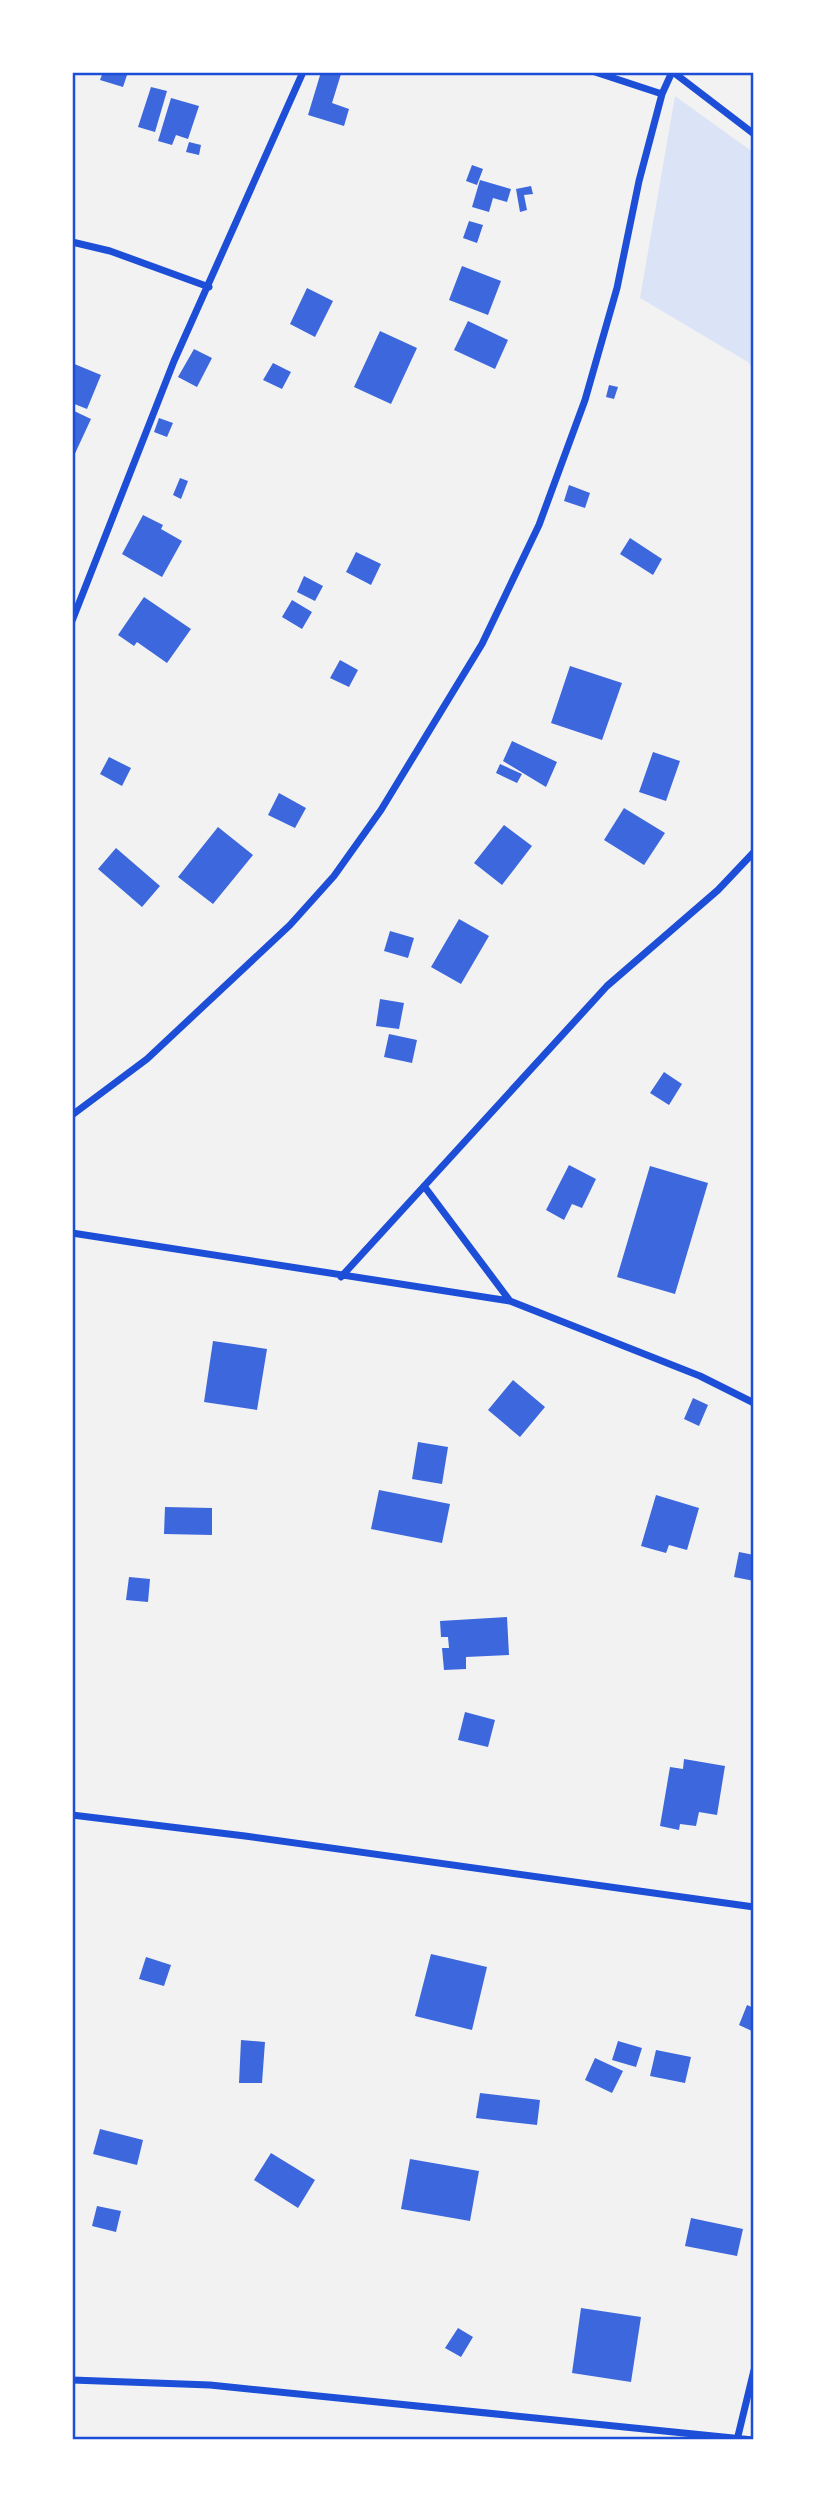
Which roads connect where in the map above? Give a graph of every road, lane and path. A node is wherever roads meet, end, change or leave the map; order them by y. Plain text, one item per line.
1 (303, 72) edge
2 (595, 72) edge
3 (673, 72) edge
4 (662, 94) junction
5 (754, 134) edge
6 (72, 242) edge
7 (209, 287) junction
8 (72, 621) edge
9 (754, 852) edge
10 (72, 1115) edge
11 (424, 1186) junction
12 (72, 1233) edge
13 (341, 1277) junction
14 (510, 1301) junction
15 (754, 1403) edge
16 (72, 1815) edge
17 (754, 1907) edge
18 (754, 2370) edge
19 (72, 2380) edge
20 (737, 2439) edge
21 (752, 2440) edge

1 - 7 street
2 - 4 street
3 - 4 street
3 - 5 street
4 - 10 street
6 - 7 street
7 - 8 street
9 - 11 street
11 - 13 street
11 - 14 street
12 - 13 street
13 - 14 street
14 - 15 street
16 - 17 street
18 - 20 street
19 - 20 street
20 - 21 street

